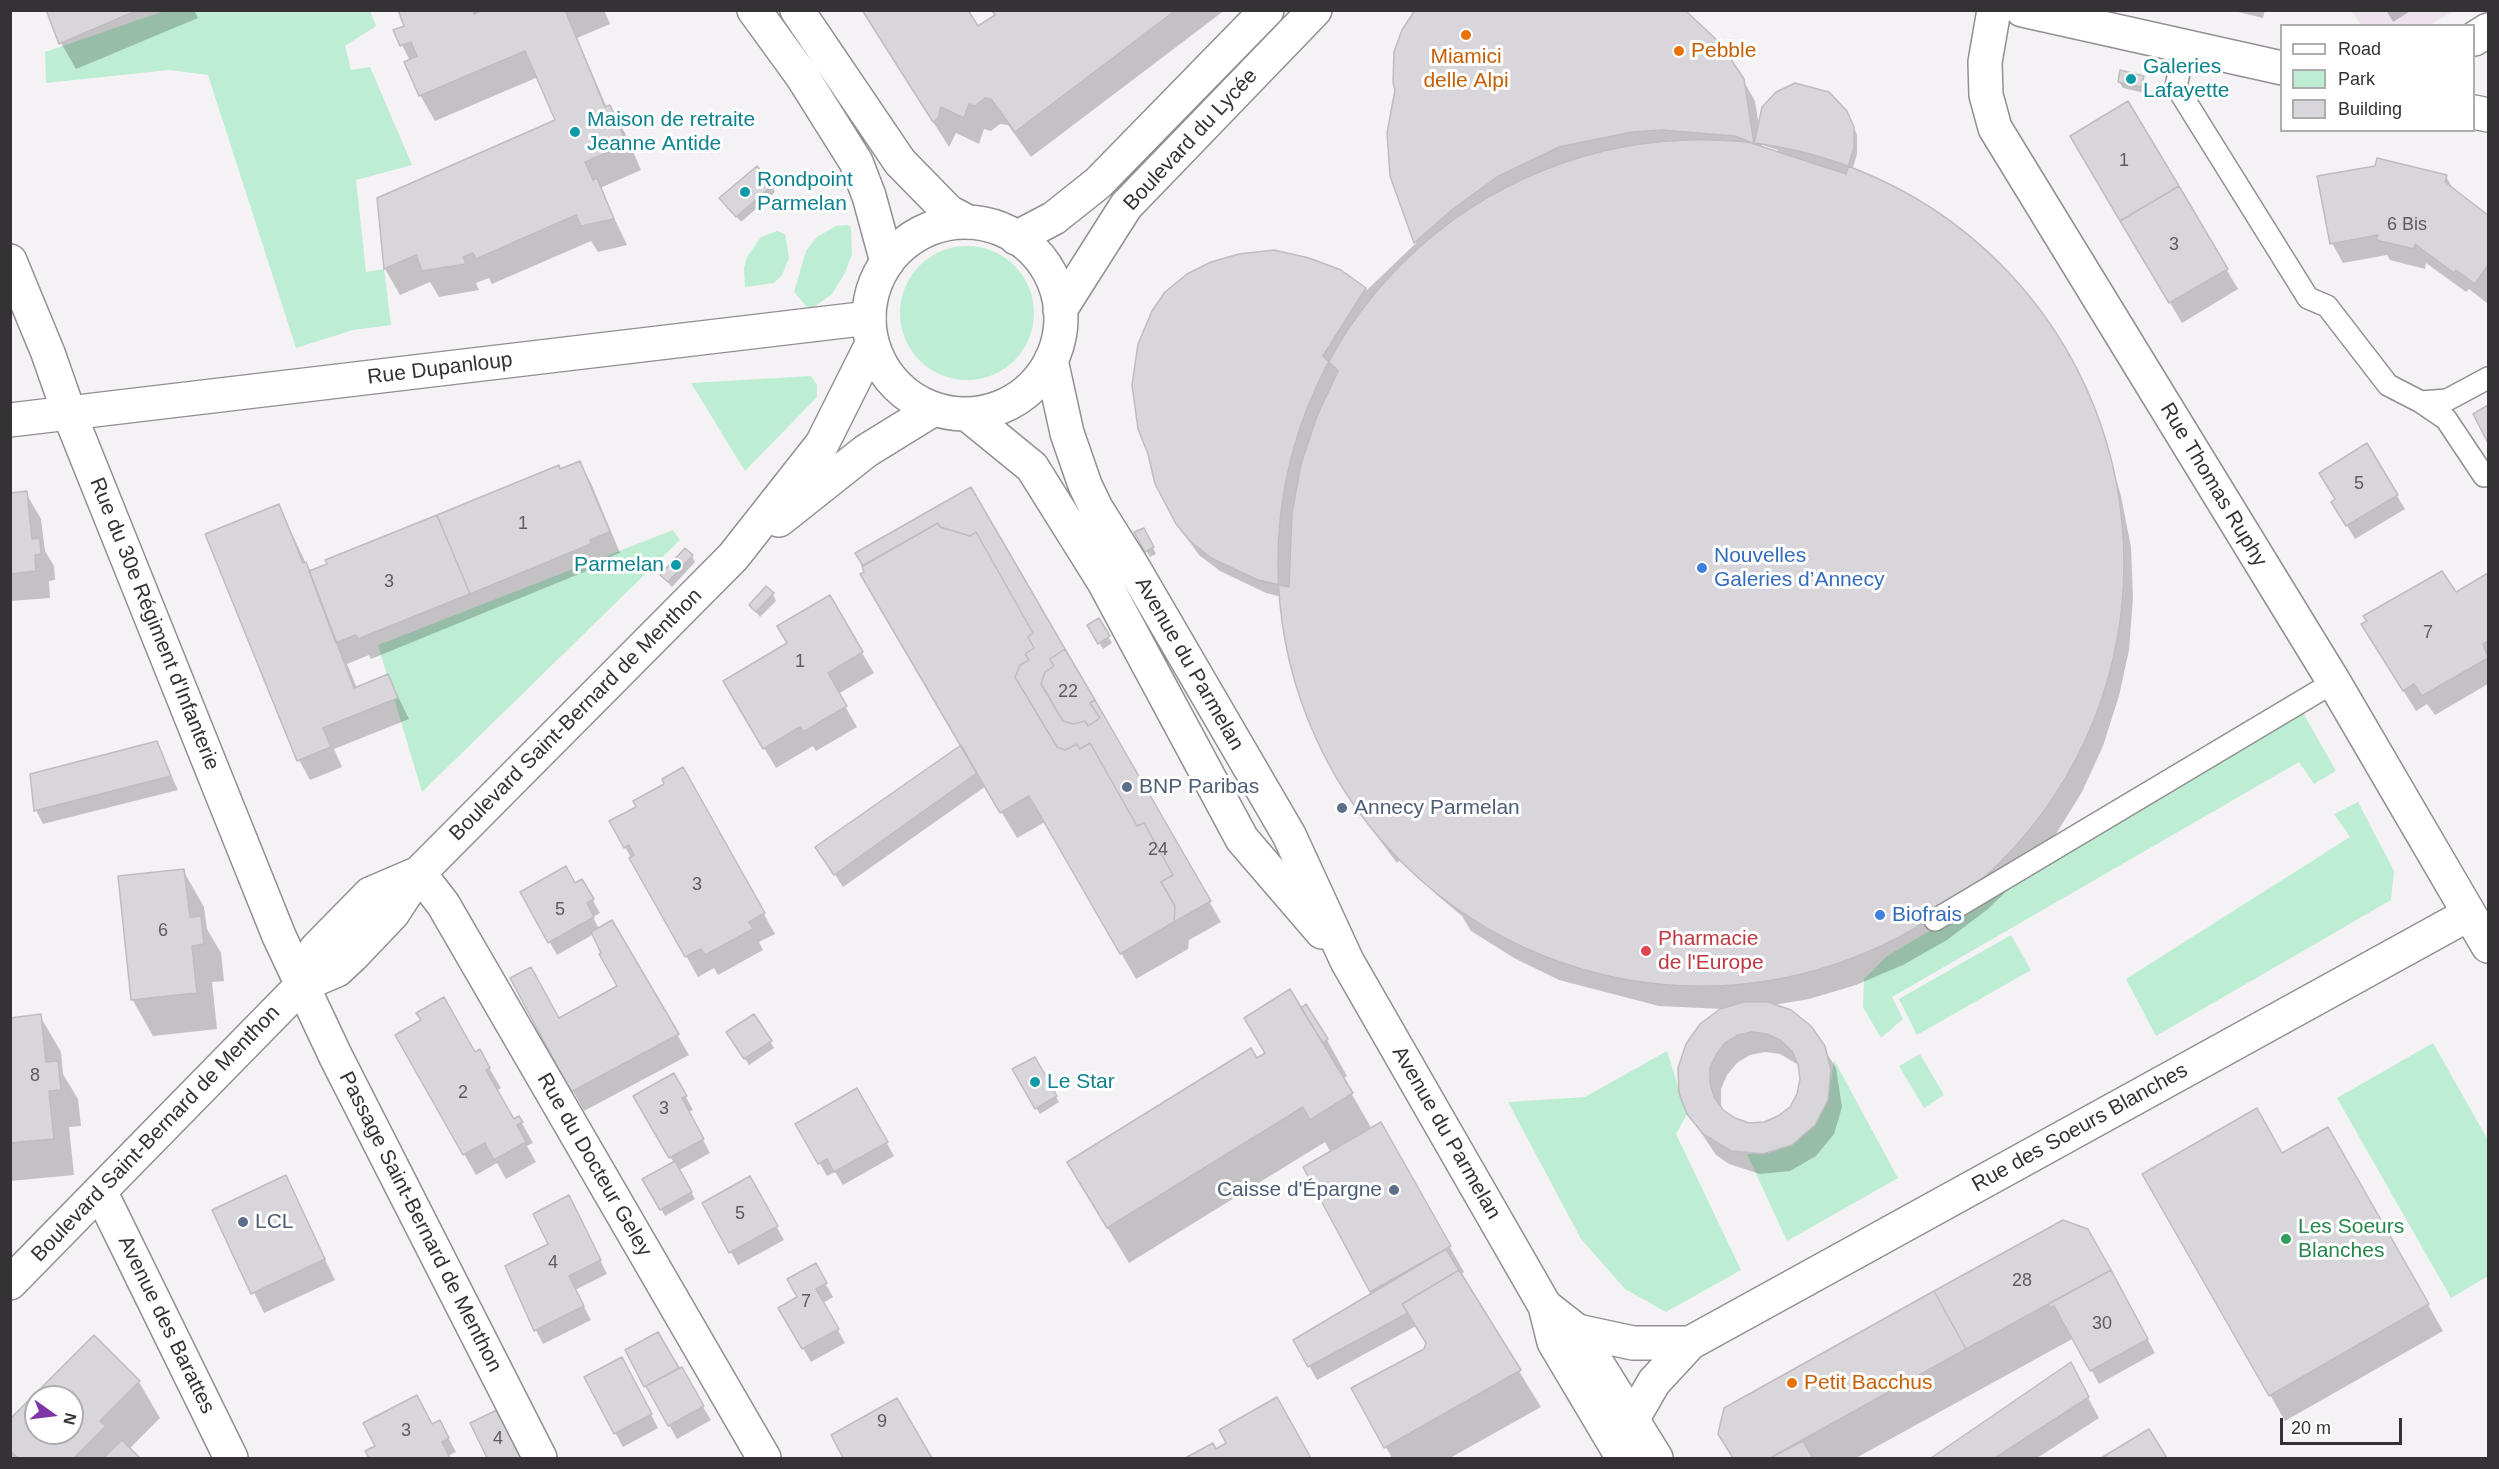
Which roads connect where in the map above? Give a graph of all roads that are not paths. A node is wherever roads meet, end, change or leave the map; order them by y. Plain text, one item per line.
1 (754, 10) edge
2 (797, 10) edge
3 (1267, 10) edge
4 (1316, 10) edge
5 (1994, 10) edge
6 (2022, 10) edge
7 (2488, 30) edge
8 (2475, 38) edge
9 (2185, 46) junction
10 (2280, 68) edge
11 (968, 222) junction
12 (1016, 238) junction
13 (10, 261) edge
14 (887, 262) junction
15 (1060, 310) junction
16 (870, 331) junction
17 (1051, 360) junction
18 (2488, 378) edge
19 (2421, 402) junction
20 (934, 410) junction
21 (69, 413) junction
22 (967, 414) junction
23 (10, 420) edge
24 (2484, 476) dead end
25 (733, 557) junction
26 (2334, 682) junction
27 (419, 873) junction
28 (2469, 914) junction
29 (1935, 920) dead end
30 (2488, 946) edge
31 (1347, 961) junction
32 (302, 985) junction
33 (101, 1193) junction
34 (10, 1284) edge
35 (1545, 1306) junction
36 (1576, 1331) junction
37 (1690, 1343) junction
38 (1632, 1420) junction
39 (231, 1458) edge
40 (540, 1458) edge
41 (764, 1458) edge
42 (1623, 1458) edge
43 (1656, 1458) edge

1 - 14 street
2 - 11 street
3 - 12 street, Boulevard du Lycée
4 - 15 street, Boulevard du Lycée
5 - 26 street, Rue Thomas Ruphy
6 - 9 street
7 - 8 street
9 - 10 street
9 - 19 lane
11 - 12 street
11 - 14 street
12 - 15 street
13 - 21 street, Rue du 30e Régiment d'Infanterie
14 - 16 street
15 - 17 street
16 - 20 street
16 - 21 street, Rue Dupanloup
16 - 25 street, Boulevard Saint-Bernard de Menthon
17 - 22 street
17 - 31 street, Avenue du Parmelan
18 - 19 lane
19 - 24 lane
20 - 22 street
20 - 25 street, Boulevard Saint-Bernard de Menthon
21 - 23 street, Rue Dupanloup
21 - 32 street, Rue du 30e Régiment d'Infanterie
22 - 31 street, Avenue du Parmelan
25 - 27 street, Boulevard Saint-Bernard de Menthon
26 - 28 street, Rue Thomas Ruphy
26 - 29 lane
27 - 32 street, Boulevard Saint-Bernard de Menthon
27 - 41 street, Rue du Docteur Geley
28 - 30 street, Rue Thomas Ruphy
28 - 37 street, Rue des Soeurs Blanches
31 - 35 street, Avenue du Parmelan
32 - 33 street, Boulevard Saint-Bernard de Menthon
32 - 40 street, Passage Saint-Bernard de Menthon
33 - 34 street, Boulevard Saint-Bernard de Menthon
33 - 39 street, Avenue des Barattes
35 - 36 street, Avenue du Parmelan
35 - 42 street, Avenue du Parmelan
36 - 37 street, Rue des Soeurs Blanches
36 - 38 street, Avenue du Parmelan
37 - 38 street, Rue des Soeurs Blanches
38 - 43 street, Avenue du Parmelan

